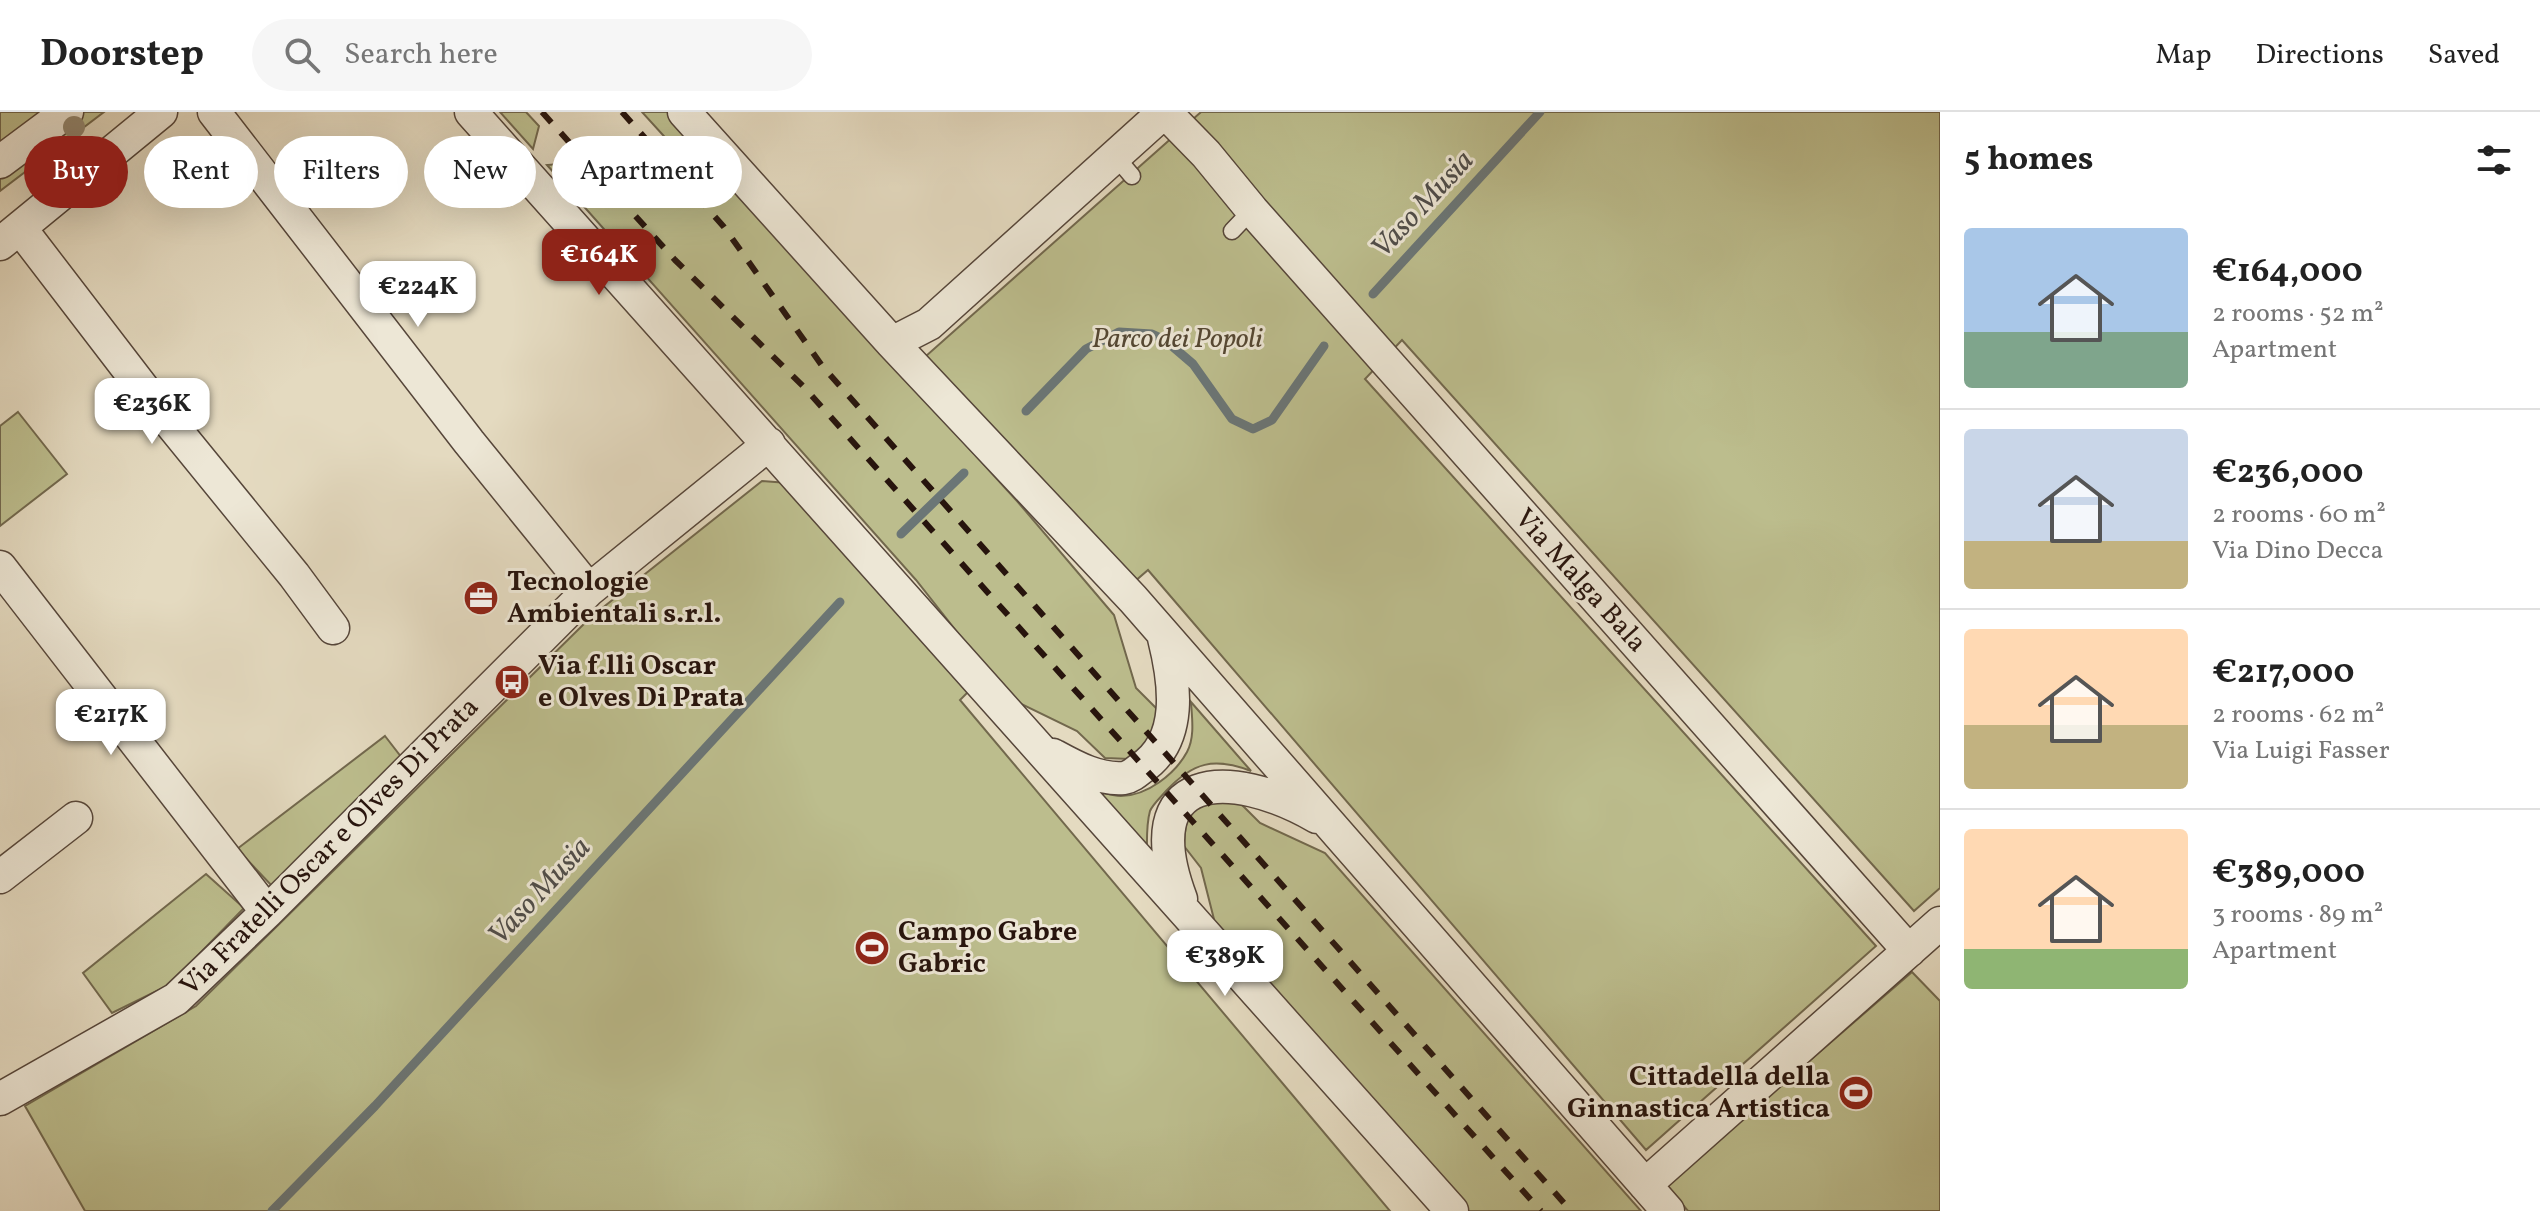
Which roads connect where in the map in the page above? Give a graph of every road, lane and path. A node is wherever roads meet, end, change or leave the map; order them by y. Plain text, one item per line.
1 (67, 112) edge
2 (161, 112) edge
3 (214, 112) edge
4 (471, 112) edge
5 (684, 112) edge
6 (1164, 112) edge
7 (0, 162) edge
8 (10, 236) edge
9 (892, 343) junction
10 (769, 444) junction
11 (0, 567) edge
12 (589, 590) junction
13 (333, 628) dead end
14 (1163, 634) junction
15 (1040, 748) junction
16 (76, 818) dead end
17 (1330, 824) junction
18 (0, 877) edge
19 (267, 912) junction
20 (1186, 913) junction
21 (1940, 923) edge
22 (1909, 951) junction
23 (0, 1099) edge
24 (1645, 1185) junction
25 (1452, 1211) edge
26 (1668, 1211) edge

1 - 7 street
2 - 8 street
3 - 12 street
4 - 10 street
5 - 9 street
6 - 9 street
6 - 22 street, Via Malga Bala
8 - 13 street
9 - 14 street
10 - 12 street, Via Fratelli Oscar e Olves Di Prata
10 - 15 street
11 - 19 street
12 - 19 street, Via Fratelli Oscar e Olves Di Prata
14 - 15 street
14 - 17 street
15 - 20 street
16 - 18 street
17 - 20 street
17 - 24 street
19 - 23 street, Via Fratelli Oscar e Olves Di Prata
20 - 25 street
21 - 22 street
22 - 24 street
24 - 26 street

